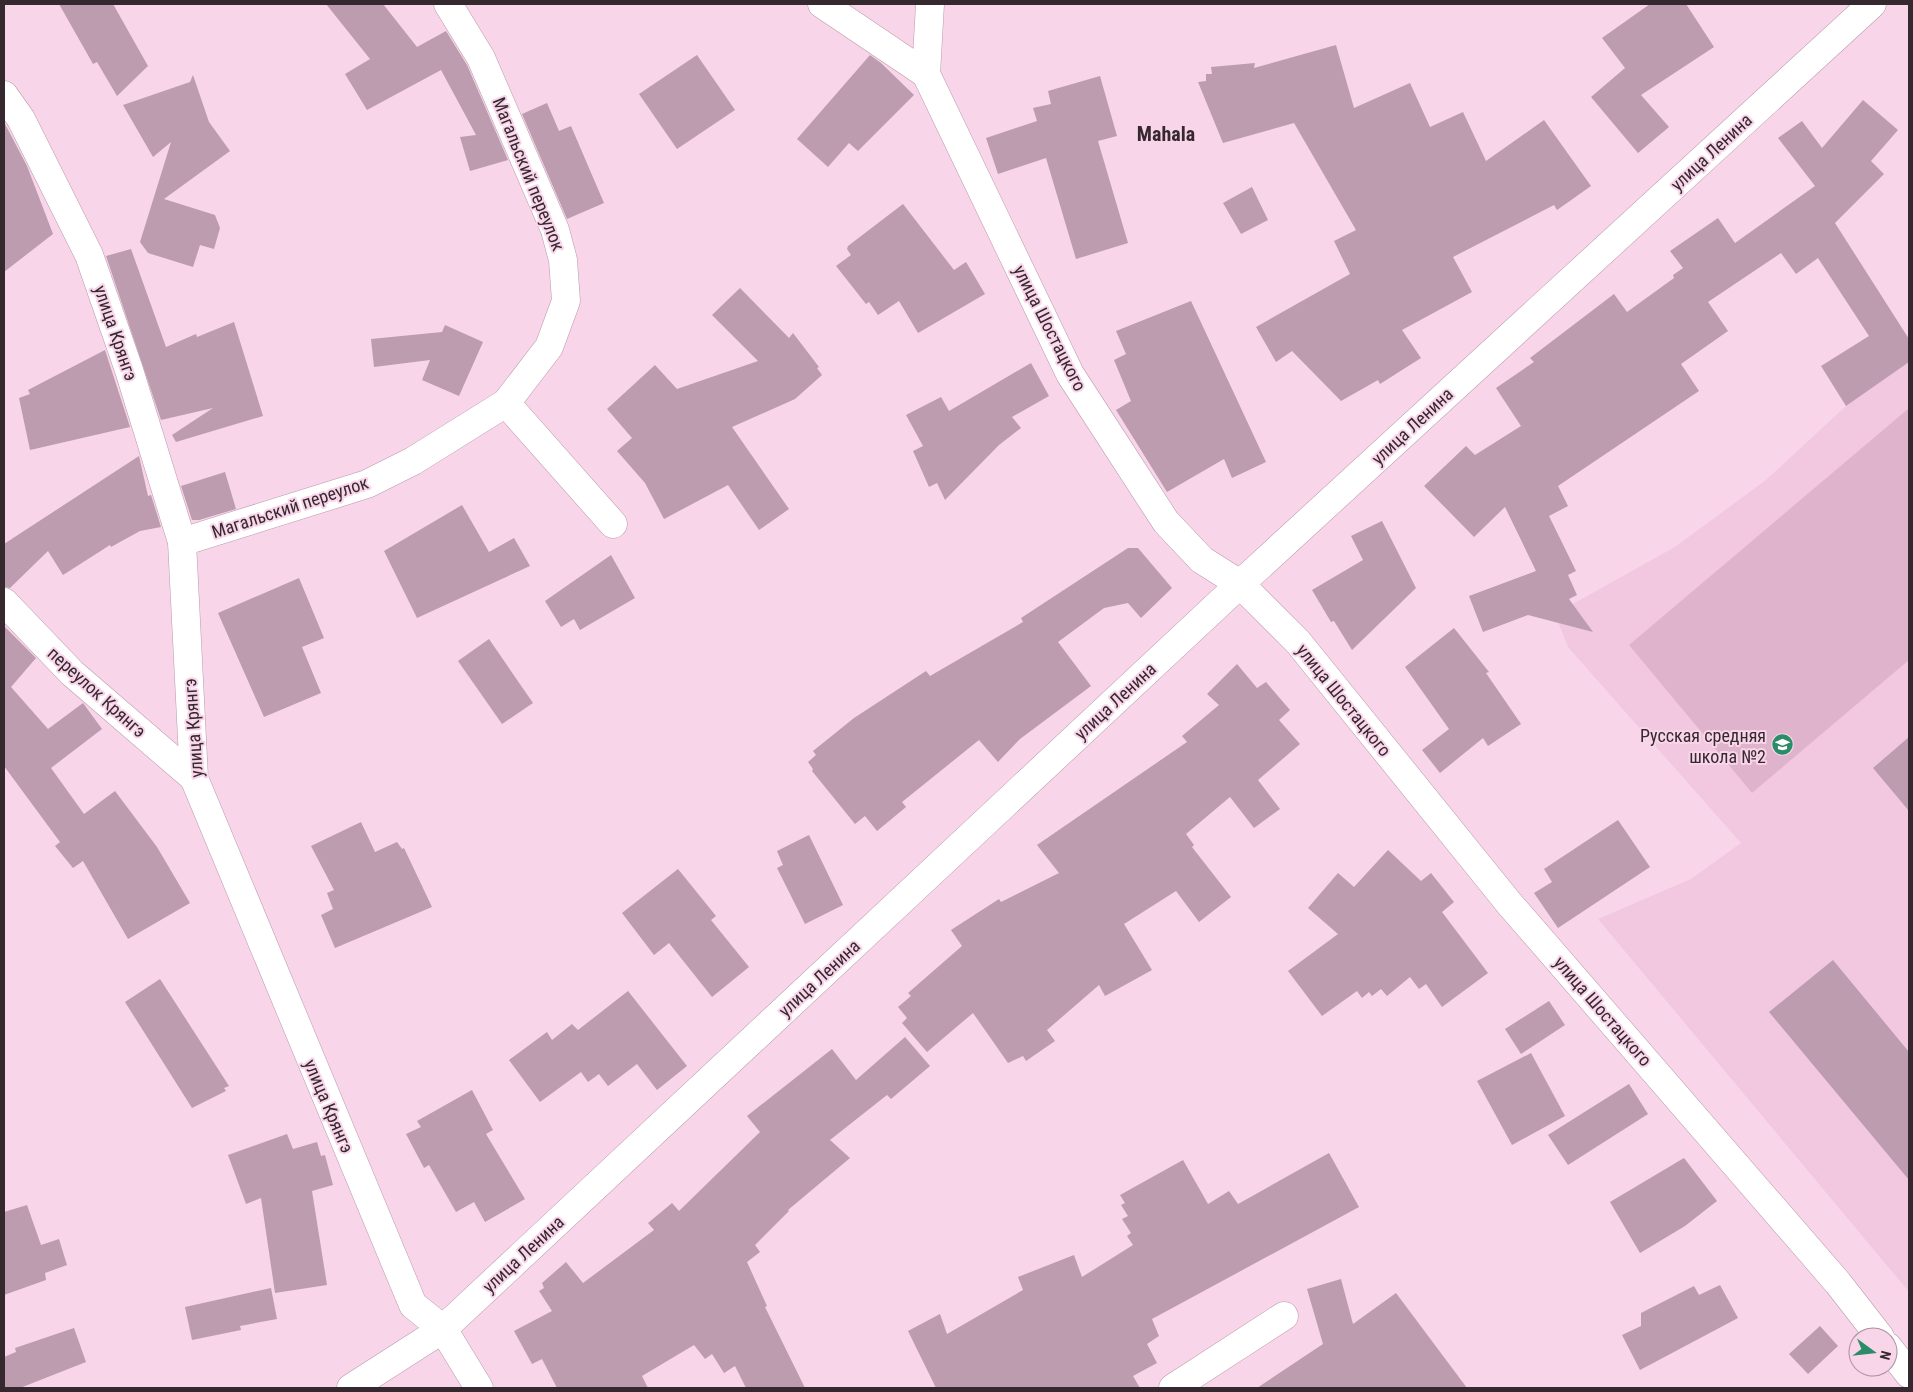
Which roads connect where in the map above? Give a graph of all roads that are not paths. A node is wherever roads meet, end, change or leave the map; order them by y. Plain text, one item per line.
1 (448, 4) edge
2 (822, 4) edge
3 (930, 4) edge
4 (1872, 4) edge
5 (926, 74) junction
6 (4, 95) edge
7 (506, 404) junction
8 (613, 524) dead end
9 (182, 542) junction
10 (1240, 584) junction
11 (4, 602) edge
12 (194, 778) junction
13 (1284, 1316) dead end
14 (1872, 1327) edge
15 (443, 1329) junction
16 (1898, 1360) edge
17 (1909, 1374) edge
18 (351, 1388) edge
19 (479, 1388) edge
20 (1173, 1388) edge

1 - 7 street, Магальский переулок
2 - 5 street
3 - 5 street, улица Шостацкого
4 - 10 street, улица Ленина
5 - 10 street, улица Шостацкого
6 - 9 street, улица Крянгэ
7 - 8 street
7 - 9 street, Магальский переулок
9 - 12 street, улица Крянгэ
10 - 14 street, улица Шостацкого
10 - 15 street, улица Ленина
11 - 12 street, переулок Крянгэ
12 - 15 street, улица Крянгэ
13 - 20 street
15 - 18 street, улица Ленина
15 - 19 street, улица Крянгэ
16 - 17 street

